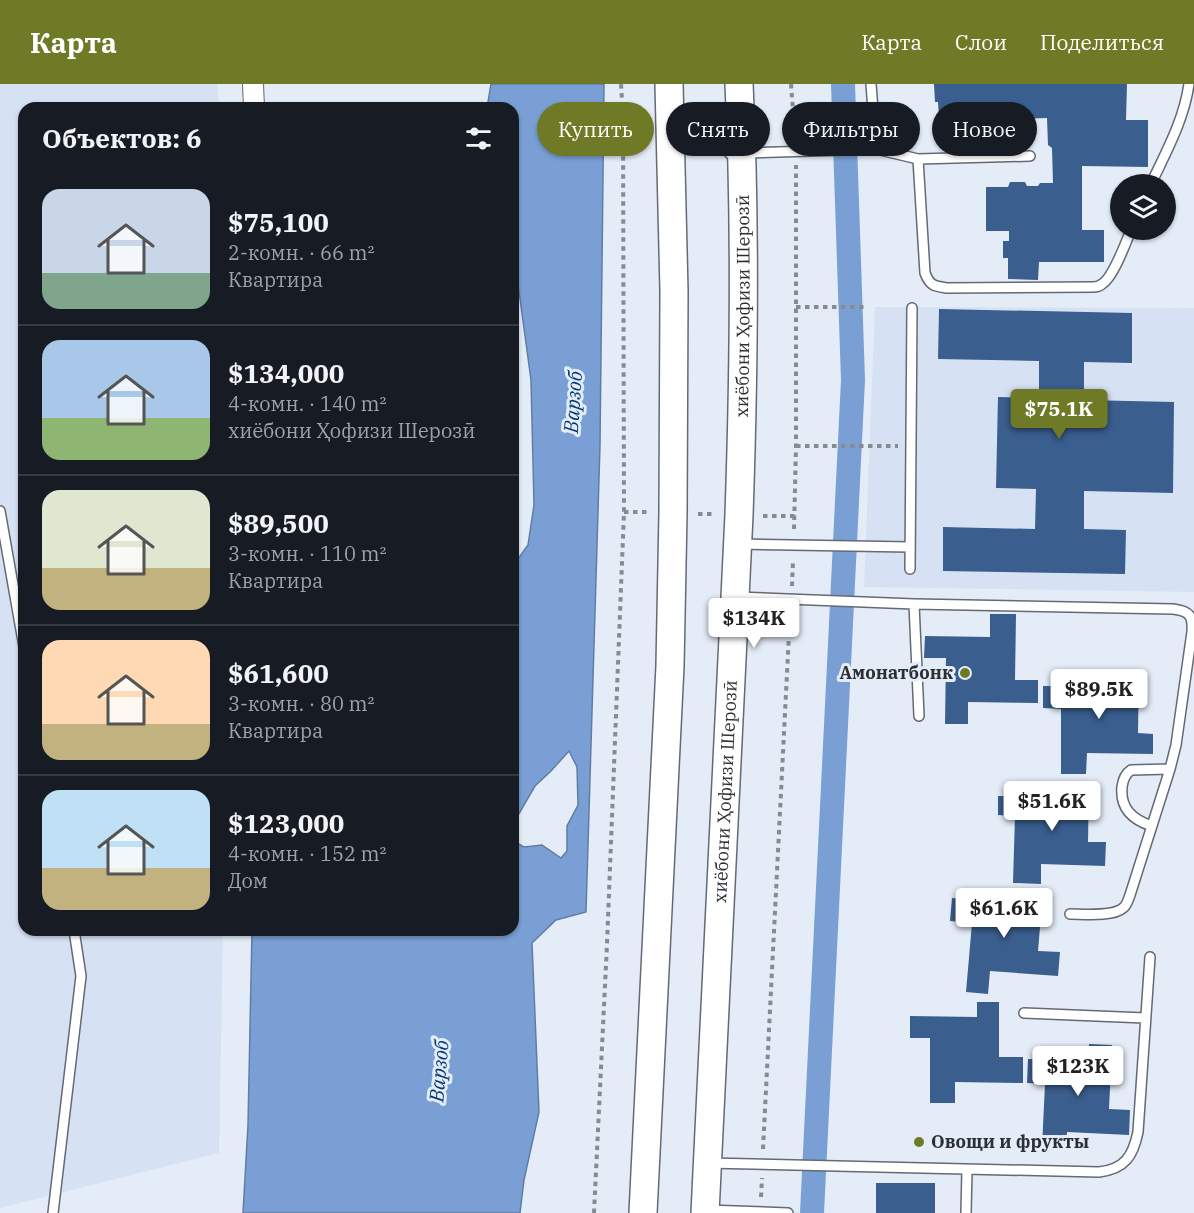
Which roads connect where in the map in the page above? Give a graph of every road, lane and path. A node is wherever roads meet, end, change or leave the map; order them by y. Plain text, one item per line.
1 (253, 84) edge
2 (621, 84) edge
3 (669, 84) edge
4 (739, 84) edge
5 (791, 84) edge
6 (871, 84) edge
7 (1189, 84) edge
8 (254, 102) edge
9 (669, 102) edge
10 (740, 102) edge
11 (792, 102) edge
12 (872, 102) edge
13 (670, 156) edge
14 (742, 156) edge
15 (796, 156) edge
16 (905, 156) edge
17 (1030, 156) dead end
18 (918, 159) junction
19 (1155, 174) edge
20 (1127, 240) edge
21 (796, 307) junction
22 (867, 307) dead end
23 (912, 308) dead end
24 (796, 446) junction
25 (910, 446) junction
26 (0, 511) edge
27 (624, 512) junction
28 (647, 512) dead end
29 (697, 514) dead end
30 (715, 514) dead end
31 (763, 516) dead end
32 (795, 516) junction
33 (737, 544) junction
34 (794, 545) junction
35 (910, 547) junction
36 (910, 569) dead end
37 (734, 597) junction
38 (791, 599) junction
39 (914, 604) junction
40 (18, 613) edge
41 (919, 716) dead end
42 (1170, 769) junction
43 (1152, 826) junction
44 (1070, 914) dead end
45 (75, 936) edge
46 (1149, 957) dead end
47 (1024, 1013) dead end
48 (1145, 1018) junction
49 (707, 1163) junction
50 (763, 1165) junction
51 (966, 1170) junction
52 (705, 1211) edge
53 (760, 1212) edge
54 (52, 1213) edge
55 (594, 1213) edge
56 (643, 1213) edge
57 (788, 1213) edge
58 (966, 1213) edge

1 - 8 street
2 - 27 path
3 - 9 main road
4 - 10 main road, хиёбони Ҳофизи Шерозӣ
5 - 11 path
6 - 12 lane
7 - 19 lane
13 - 56 main road
14 - 33 main road, хиёбони Ҳофизи Шерозӣ
15 - 21 path
16 - 18 lane
17 - 18 lane
18 - 20 lane
21 - 22 path
21 - 24 path
23 - 25 lane
24 - 25 path
24 - 32 path
25 - 35 lane
26 - 40 lane
27 - 28 path
27 - 55 path
29 - 30 path
31 - 32 path
32 - 34 path
33 - 34 lane
33 - 37 main road, хиёбони Ҳофизи Шерозӣ
34 - 35 lane
34 - 38 path
35 - 36 lane
37 - 38 lane
37 - 49 main road, хиёбони Ҳофизи Шерозӣ
38 - 39 lane
38 - 50 path
39 - 41 lane
39 - 42 lane
42 - 43 lane
42 - 43 lane
43 - 44 lane
45 - 54 lane
46 - 48 lane
47 - 48 lane
48 - 51 lane
49 - 50 lane
49 - 52 main road, хиёбони Ҳофизи Шерозӣ
50 - 51 lane
50 - 53 path
51 - 58 lane
52 - 53 lane
53 - 57 lane

